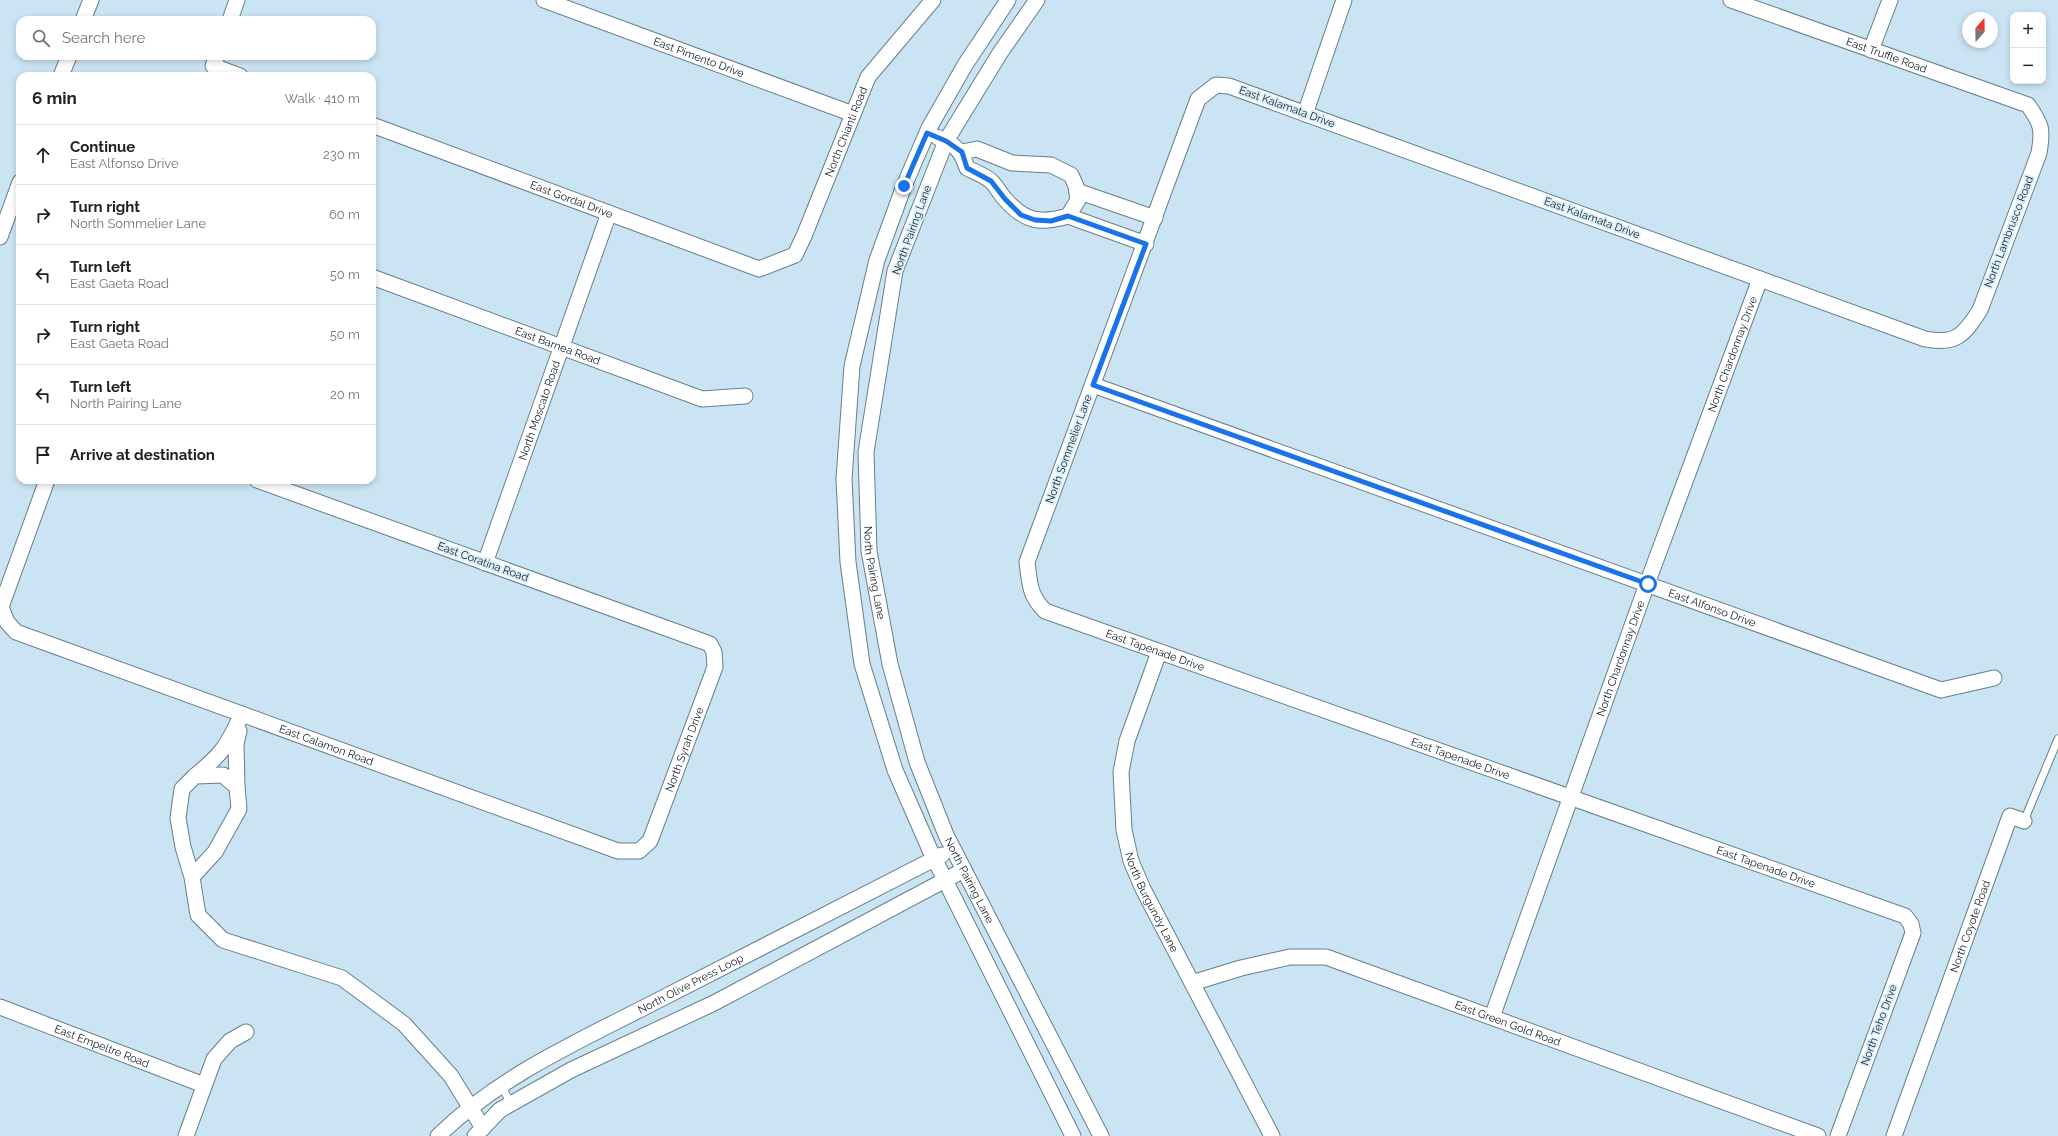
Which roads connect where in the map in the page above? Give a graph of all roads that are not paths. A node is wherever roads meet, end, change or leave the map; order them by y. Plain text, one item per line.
1 (91, 0) edge
2 (237, 0) edge
3 (544, 0) edge
4 (934, 0) edge
5 (1008, 0) edge
6 (1037, 0) edge
7 (1344, 0) edge
8 (1731, 0) edge
9 (1890, 0) edge
10 (85, 16) edge
11 (231, 16) edge
12 (1871, 50) junction
13 (67, 60) edge
14 (215, 61) edge
15 (63, 72) edge
16 (233, 72) edge
17 (1229, 86) joint
18 (853, 114) junction
19 (1305, 114) junction
20 (2036, 118) joint
21 (376, 126) edge
22 (927, 133) junction
23 (946, 141) junction
24 (962, 152) junction
25 (1077, 191) junction
26 (16, 193) edge
27 (610, 214) junction
28 (1068, 216) junction
29 (1155, 218) junction
30 (0, 237) edge
31 (1146, 244) junction
32 (771, 265) joint
33 (376, 278) edge
34 (1760, 279) junction
35 (1955, 338) joint
36 (562, 347) junction
37 (1093, 385) junction
38 (746, 396) dead end
39 (46, 484) edge
40 (268, 484) edge
41 (485, 563) junction
42 (1648, 584) junction
43 (1030, 585) joint
44 (710, 644) joint
45 (1159, 652) junction
46 (1994, 678) dead end
47 (242, 714) junction
48 (2058, 739) edge
49 (196, 776) junction
50 (237, 787) junction
51 (1571, 798) junction
52 (2024, 821) joint
53 (953, 849) junction
54 (639, 851) joint
55 (934, 859) junction
56 (964, 870) junction
57 (192, 877) junction
58 (945, 880) junction
59 (1905, 916) joint
60 (1192, 983) junction
61 (0, 1007) edge
62 (1492, 1017) junction
63 (246, 1032) dead end
64 (204, 1085) junction
65 (501, 1085) junction
66 (511, 1104) junction
67 (471, 1108) junction
68 (479, 1132) edge
69 (186, 1136) edge
70 (438, 1136) edge
71 (1073, 1136) edge
72 (1102, 1136) edge
73 (1272, 1136) edge
74 (1818, 1136) edge
75 (1838, 1136) edge
76 (1894, 1136) edge

1 - 10 street
2 - 11 street
3 - 18 street, East Pimento Drive
4 - 18 street, North Chianti Road
5 - 22 street, North Pairing Lane
6 - 23 street, North Pairing Lane
7 - 19 street
8 - 12 street, East Truffle Road
9 - 12 street
12 - 20 street, East Truffle Road
13 - 15 street
14 - 16 street
17 - 19 street, East Kalamata Drive
17 - 29 street, North Sommelier Lane
18 - 32 street, North Chianti Road
19 - 34 street, East Kalamata Drive
20 - 35 street, North Lambrusco Road
21 - 27 street, East Gordal Drive
22 - 23 street
22 - 55 street, North Pairing Lane
23 - 24 street
23 - 53 street, North Pairing Lane
24 - 25 street
24 - 28 street
25 - 28 street
25 - 29 street
26 - 30 street
27 - 32 street, East Gordal Drive
27 - 36 street, North Moscato Road
28 - 31 street
29 - 31 street, North Sommelier Lane
31 - 37 street, North Sommelier Lane
33 - 36 street, East Barnea Road
34 - 35 street, East Kalamata Drive
34 - 42 street, North Chardonnay Drive
36 - 38 street, East Barnea Road
36 - 41 street, North Moscato Road
37 - 42 street, East Alfonso Drive
37 - 43 street, North Sommelier Lane
39 - 47 street, East Calamon Road
40 - 41 street, East Coratina Road
41 - 44 street, East Coratina Road
42 - 46 street, East Alfonso Drive
42 - 51 street, North Chardonnay Drive
43 - 45 street, East Tapenade Drive
44 - 54 street, North Syrah Drive
45 - 51 street, East Tapenade Drive
45 - 60 street, North Burgundy Lane
47 - 49 street
47 - 50 street
47 - 54 street, East Calamon Road
48 - 52 lane, North Coyote Road
49 - 50 street
49 - 57 street
50 - 57 street
51 - 59 street, East Tapenade Drive
51 - 62 street, North Chardonnay Drive
52 - 76 street, North Coyote Road
53 - 55 street, North Olive Press Loop
53 - 56 street, North Pairing Lane
55 - 58 street, North Pairing Lane
55 - 65 street, North Olive Press Loop
56 - 58 street
56 - 72 street, North Pairing Lane
57 - 67 street
58 - 66 street
58 - 71 street, North Pairing Lane
59 - 75 street, North Teho Drive
60 - 62 street, East Green Gold Road
60 - 73 street, North Burgundy Lane
61 - 64 street, East Empeltre Road
62 - 74 street, East Green Gold Road
63 - 64 street
64 - 69 street
65 - 66 lane
65 - 67 street, North Olive Press Loop
66 - 68 street
67 - 68 street
67 - 70 street, North Olive Press Loop

